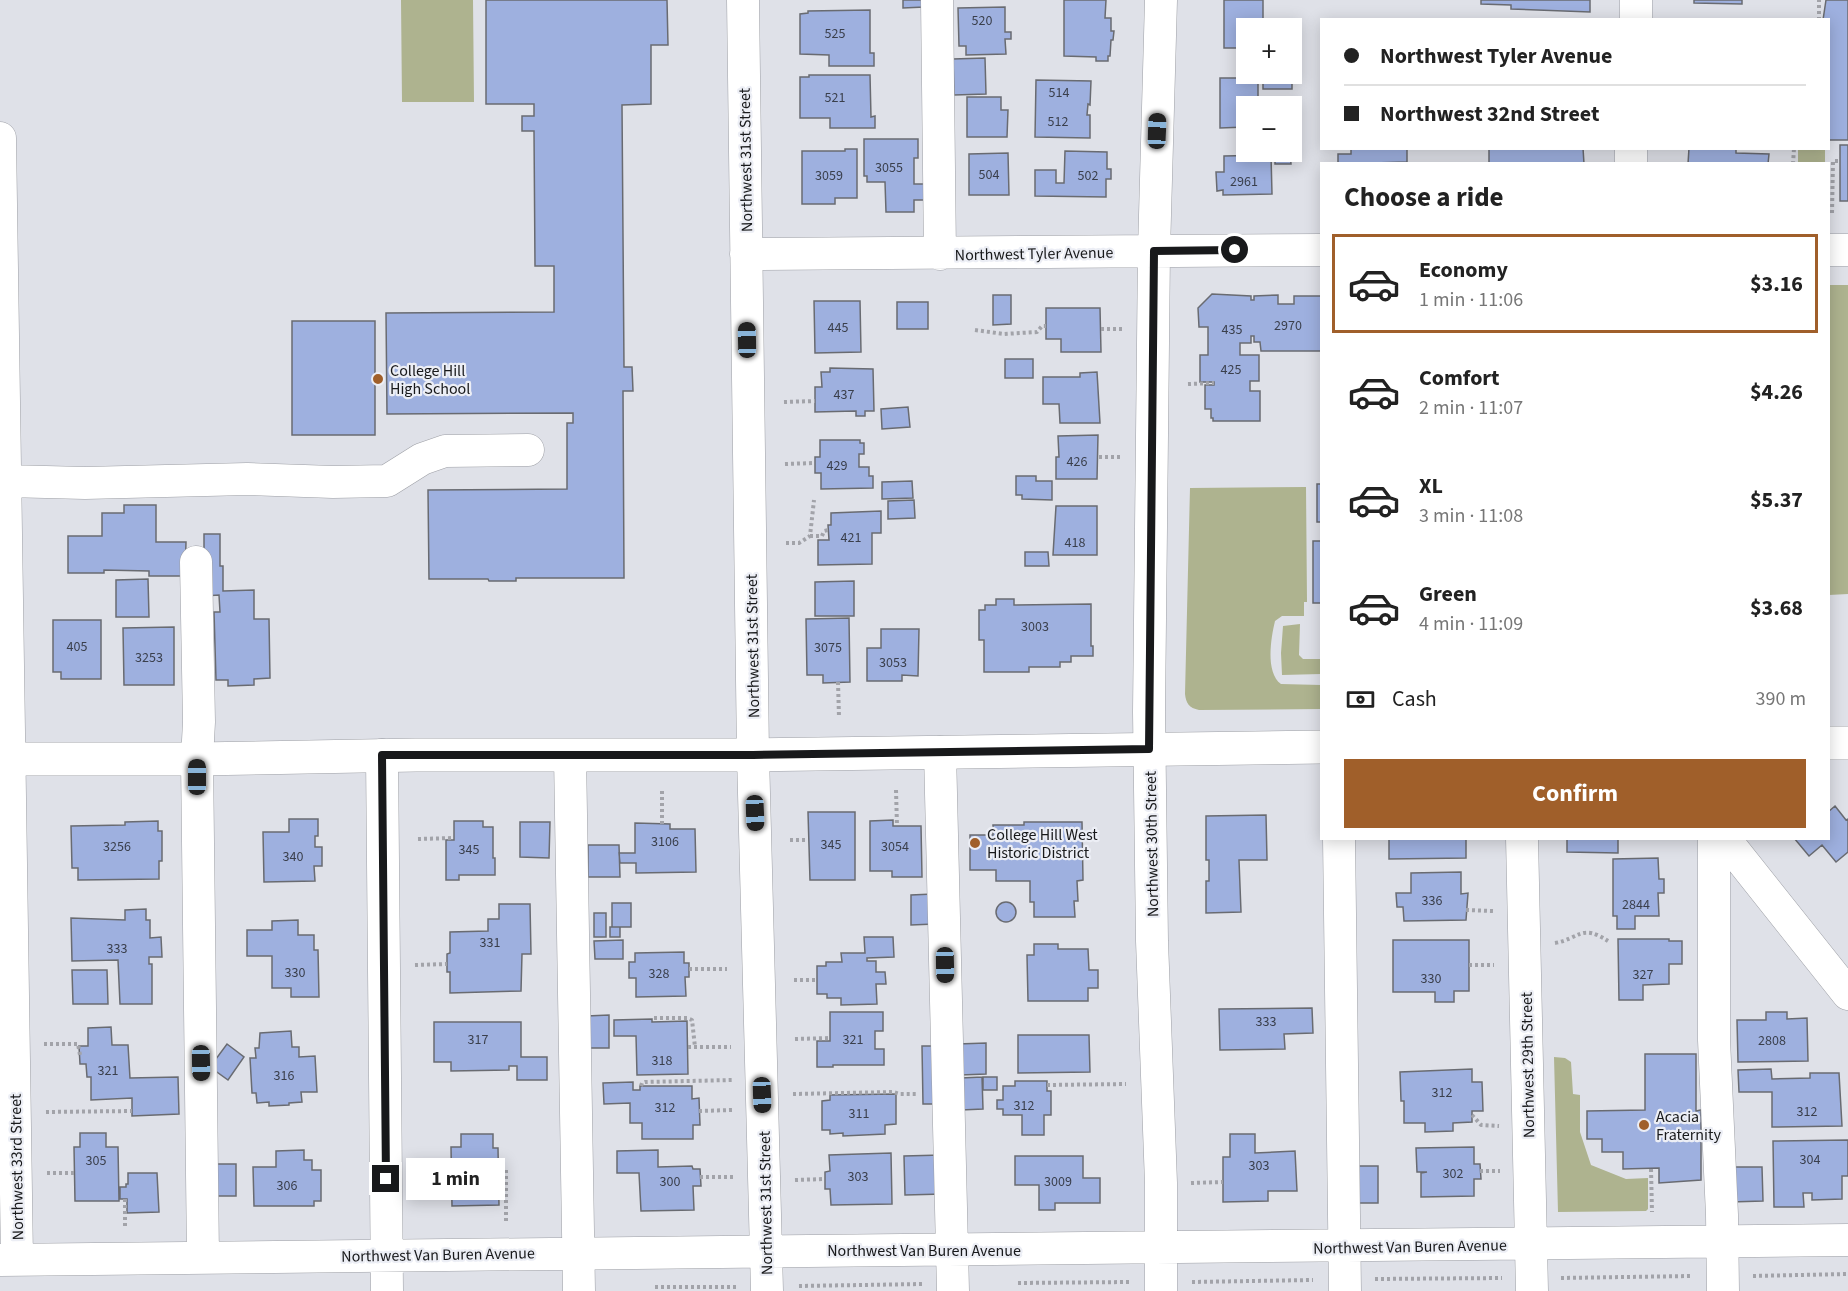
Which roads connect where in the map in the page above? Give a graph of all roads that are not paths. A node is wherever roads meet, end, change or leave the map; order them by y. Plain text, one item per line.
1 (743, 0) edge
2 (937, 0) edge
3 (1161, 0) edge
4 (1636, 0) edge
5 (1636, 18) edge
6 (0, 138) edge
7 (1320, 250) edge
8 (1830, 250) edge
9 (1848, 250) edge
10 (1154, 251) junction
11 (1, 253) edge
12 (746, 254) junction
13 (940, 254) junction
14 (528, 450) dead end
15 (6, 481) junction
16 (196, 562) dead end
17 (1830, 743) edge
18 (1848, 743) edge
19 (1320, 747) edge
20 (1149, 749) junction
21 (940, 752) junction
22 (382, 755) junction
23 (570, 755) junction
24 (753, 755) junction
25 (5, 759) edge
26 (197, 759) junction
27 (1339, 840) edge
28 (1522, 840) edge
29 (1714, 840) edge
30 (1726, 840) edge
31 (1848, 994) edge
32 (1848, 1240) edge
33 (1722, 1242) junction
34 (1531, 1244) junction
35 (1344, 1246) junction
36 (1160, 1248) junction
37 (951, 1249) junction
38 (766, 1250) junction
39 (578, 1252) junction
40 (387, 1256) junction
41 (203, 1257) junction
42 (9, 1260) edge
43 (1532, 1284) edge
44 (1722, 1284) edge
45 (1345, 1285) edge
46 (1161, 1286) edge
47 (953, 1287) edge
48 (767, 1289) edge
49 (387, 1291) edge
50 (579, 1291) edge

1 - 12 street, Northwest 31st Street
2 - 13 street
3 - 10 street, Northwest 30th Street
4 - 5 street
6 - 11 street, Northwest 33rd Street
7 - 10 street, Northwest Tyler Avenue
8 - 9 street
10 - 13 street, Northwest Tyler Avenue
10 - 20 street, Northwest 30th Street
11 - 15 street, Northwest 33rd Street
12 - 13 street, Northwest Tyler Avenue
12 - 24 street, Northwest 31st Street
14 - 15 street
15 - 25 street, Northwest 33rd Street
16 - 26 street
17 - 18 main road
19 - 20 main road
20 - 21 main road
20 - 36 street, Northwest 30th Street
21 - 24 main road
21 - 37 street
22 - 23 main road
22 - 26 main road
22 - 40 street
23 - 24 main road
23 - 39 street
24 - 38 street, Northwest 31st Street
25 - 26 main road
25 - 42 street, Northwest 33rd Street
26 - 41 street
27 - 35 street
28 - 34 street, Northwest 29th Street
29 - 33 street
30 - 31 street
32 - 33 street, Northwest Van Buren Avenue
33 - 34 street, Northwest Van Buren Avenue
33 - 44 street
34 - 35 street, Northwest Van Buren Avenue
34 - 43 street, Northwest 29th Street
35 - 36 street, Northwest Van Buren Avenue
35 - 45 street
36 - 37 street, Northwest Van Buren Avenue
36 - 46 street, Northwest 30th Street
37 - 38 street, Northwest Van Buren Avenue
37 - 47 street
38 - 39 street, Northwest Van Buren Avenue
38 - 48 street, Northwest 31st Street
39 - 40 street, Northwest Van Buren Avenue
39 - 50 street
40 - 41 street, Northwest Van Buren Avenue
40 - 49 street
41 - 42 street, Northwest Van Buren Avenue

